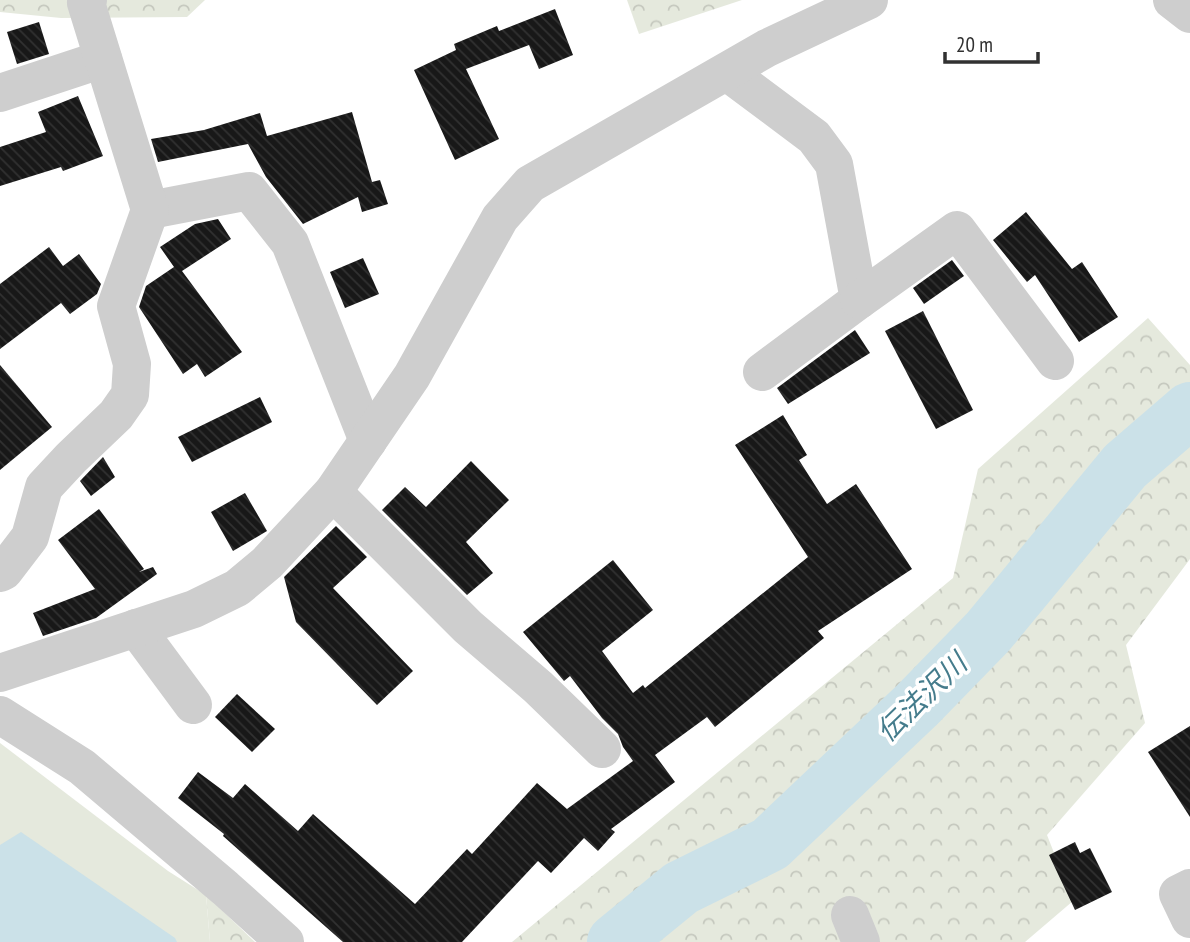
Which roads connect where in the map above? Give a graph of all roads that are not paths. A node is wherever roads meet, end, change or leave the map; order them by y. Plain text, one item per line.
1 (88, 0) edge
2 (869, 0) edge
3 (1172, 0) edge
4 (1190, 14) edge
5 (103, 59) junction
6 (727, 72) junction
7 (0, 93) edge
8 (150, 210) junction
9 (859, 300) junction
10 (1055, 361) dead end
11 (762, 372) dead end
12 (368, 440) junction
13 (333, 492) junction
14 (0, 573) edge
15 (136, 628) junction
16 (0, 673) edge
17 (193, 705) dead end
18 (0, 715) edge
19 (602, 749) dead end
20 (1190, 888) edge
21 (1190, 919) edge
22 (285, 942) edge

1 - 5 street
2 - 6 street
3 - 4 street
5 - 7 street
5 - 8 street
6 - 9 street
6 - 12 street
8 - 12 street
8 - 14 street
9 - 10 street
9 - 11 street
12 - 13 street
13 - 15 street
13 - 19 street
15 - 16 street
15 - 17 street
18 - 22 street
20 - 21 street

